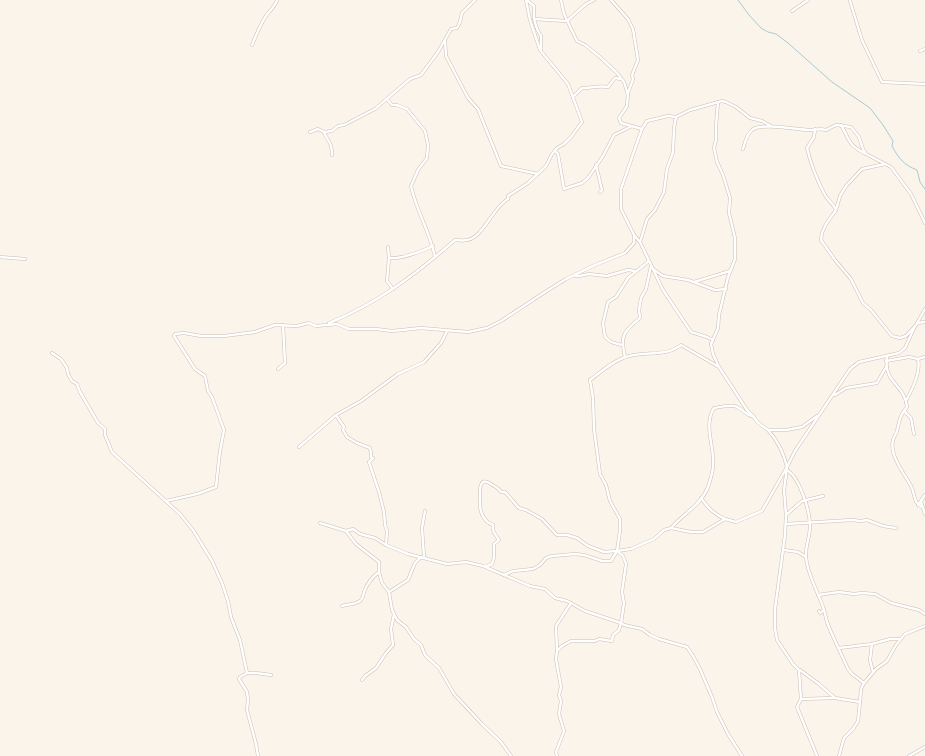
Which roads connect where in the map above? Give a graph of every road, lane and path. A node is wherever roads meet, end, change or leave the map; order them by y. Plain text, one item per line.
1 (277, 0) edge
2 (475, 0) edge
3 (527, 0) edge
4 (561, 0) edge
5 (594, 0) edge
6 (611, 0) edge
7 (808, 0) edge
8 (850, 1) dead end
9 (792, 11) dead end
10 (534, 20) junction
11 (567, 21) junction
12 (445, 38) junction
13 (252, 45) dead end
14 (925, 48) edge
15 (541, 51) junction
16 (920, 51) dead end
17 (622, 79) junction
18 (925, 84) edge
19 (628, 95) junction
20 (573, 96) junction
21 (387, 99) junction
22 (718, 102) junction
23 (676, 117) junction
24 (841, 125) junction
25 (632, 126) junction
26 (771, 126) junction
27 (642, 129) junction
28 (815, 129) junction
29 (310, 132) dead end
30 (324, 132) junction
31 (743, 149) dead end
32 (555, 151) junction
33 (866, 154) junction
34 (332, 155) dead end
35 (596, 164) junction
36 (885, 164) junction
37 (538, 174) junction
38 (600, 192) dead end
39 (836, 210) junction
40 (925, 223) edge
41 (634, 235) junction
42 (640, 242) junction
43 (433, 246) junction
44 (388, 247) dead end
45 (436, 257) junction
46 (0, 258) edge
47 (389, 258) junction
48 (25, 259) dead end
49 (649, 261) junction
50 (652, 267) junction
51 (730, 271) junction
52 (635, 272) junction
53 (574, 276) junction
54 (692, 282) junction
55 (393, 289) junction
56 (726, 289) junction
57 (925, 309) edge
58 (925, 322) edge
59 (917, 323) junction
60 (326, 324) junction
61 (283, 325) junction
62 (915, 326) junction
63 (448, 330) junction
64 (711, 344) junction
65 (622, 345) junction
66 (52, 353) dead end
67 (887, 356) junction
68 (624, 357) junction
69 (925, 357) edge
70 (918, 359) junction
71 (886, 361) junction
72 (719, 367) junction
73 (886, 367) junction
74 (278, 369) dead end
75 (832, 396) junction
76 (907, 400) junction
77 (904, 411) junction
78 (818, 415) junction
79 (336, 416) junction
80 (754, 417) junction
81 (767, 430) junction
82 (914, 434) dead end
83 (299, 447) dead end
84 (787, 467) junction
85 (787, 470) junction
86 (925, 495) edge
87 (823, 496) dead end
88 (701, 498) junction
89 (922, 499) junction
90 (805, 500) junction
91 (166, 501) junction
92 (918, 505) junction
93 (922, 507) junction
94 (425, 511) dead end
95 (925, 514) edge
96 (786, 515) junction
97 (726, 519) junction
98 (809, 522) junction
99 (320, 523) dead end
100 (786, 524) junction
101 (671, 528) junction
102 (896, 528) dead end
103 (346, 531) junction
104 (386, 545) junction
105 (784, 550) junction
106 (617, 551) junction
107 (422, 557) junction
108 (806, 557) junction
109 (485, 567) junction
110 (379, 572) junction
111 (503, 575) junction
112 (389, 592) junction
113 (818, 595) junction
114 (571, 603) junction
115 (342, 606) dead end
116 (824, 610) junction
117 (819, 611) dead end
118 (394, 614) junction
119 (925, 614) edge
120 (621, 623) junction
121 (925, 626) edge
122 (900, 639) junction
123 (872, 644) junction
124 (839, 648) junction
125 (557, 651) junction
126 (800, 670) junction
127 (873, 672) junction
128 (247, 673) junction
129 (271, 675) dead end
130 (362, 680) dead end
131 (864, 683) junction
132 (835, 698) junction
133 (801, 699) junction
134 (860, 702) junction
135 (925, 747) edge
136 (258, 756) edge
137 (511, 756) edge
138 (557, 756) edge
139 (742, 756) edge
140 (818, 756) edge
141 (839, 756) edge
142 (909, 756) edge

1 - 13 street
2 - 12 street
3 - 10 street
3 - 15 street
4 - 11 street
5 - 11 street
6 - 19 street
7 - 9 street
8 - 18 street
10 - 11 street
10 - 15 street
11 - 17 street
12 - 21 street
12 - 37 street
14 - 16 street
15 - 20 street
17 - 19 street
17 - 20 street
19 - 25 street
20 - 32 street
21 - 30 street
21 - 43 street
22 - 23 street
22 - 26 street
22 - 51 street
23 - 27 street
23 - 42 street
24 - 28 street
24 - 33 street
24 - 33 street
25 - 27 street
25 - 35 street
26 - 28 street
26 - 31 street
27 - 41 street
28 - 39 street
29 - 30 street
30 - 34 street
32 - 35 street
32 - 37 street
33 - 36 street
35 - 38 street
36 - 39 street
36 - 40 street
37 - 45 street
39 - 62 street
41 - 42 street
41 - 53 street
42 - 49 street
43 - 45 street
43 - 47 street
44 - 47 street
45 - 55 street
46 - 48 street
47 - 55 street
49 - 50 street
49 - 52 street
50 - 54 street
50 - 64 street
50 - 65 street
51 - 54 street
51 - 56 street
52 - 53 street
52 - 65 street
53 - 63 street
54 - 56 street
55 - 60 street
56 - 64 street
57 - 59 street
58 - 59 street
59 - 62 street
60 - 61 street
60 - 63 street
61 - 74 street
61 - 91 street
62 - 67 street
63 - 79 street
64 - 72 street
65 - 68 street
66 - 91 street
67 - 71 street
67 - 75 street
68 - 72 street
68 - 106 street
69 - 70 street
70 - 71 street
70 - 76 street
71 - 73 street
72 - 80 street
73 - 75 street
73 - 76 street
75 - 78 street
76 - 77 street
77 - 82 street
77 - 92 street
78 - 81 street
78 - 84 street
79 - 83 street
79 - 104 street
80 - 81 street
80 - 88 street
81 - 84 street
84 - 85 street
84 - 97 street
85 - 90 street
85 - 96 street
86 - 89 street
87 - 90 street
88 - 97 street
88 - 101 street
89 - 92 street
89 - 93 street
90 - 96 street
90 - 98 street
91 - 128 street
92 - 93 street
93 - 95 street
94 - 107 street
96 - 100 street
97 - 101 street
98 - 100 street
98 - 102 street
98 - 108 street
99 - 103 street
100 - 105 street
101 - 106 street
103 - 104 street
103 - 110 street
104 - 107 street
105 - 108 street
105 - 126 street
106 - 109 street
106 - 111 street
106 - 120 street
107 - 109 street
107 - 112 street
108 - 113 street
109 - 111 street
110 - 112 street
110 - 115 street
111 - 114 street
112 - 118 street
113 - 116 street
113 - 119 street
114 - 120 street
114 - 125 street
116 - 117 street
116 - 124 street
118 - 130 street
118 - 137 street
120 - 125 street
120 - 139 street
121 - 122 street
122 - 123 street
122 - 127 street
123 - 124 street
123 - 127 street
124 - 131 street
125 - 138 street
126 - 132 street
126 - 133 street
127 - 131 street
128 - 129 street
128 - 136 street
131 - 134 street
132 - 133 street
132 - 134 street
133 - 140 street
134 - 141 street
135 - 142 street

